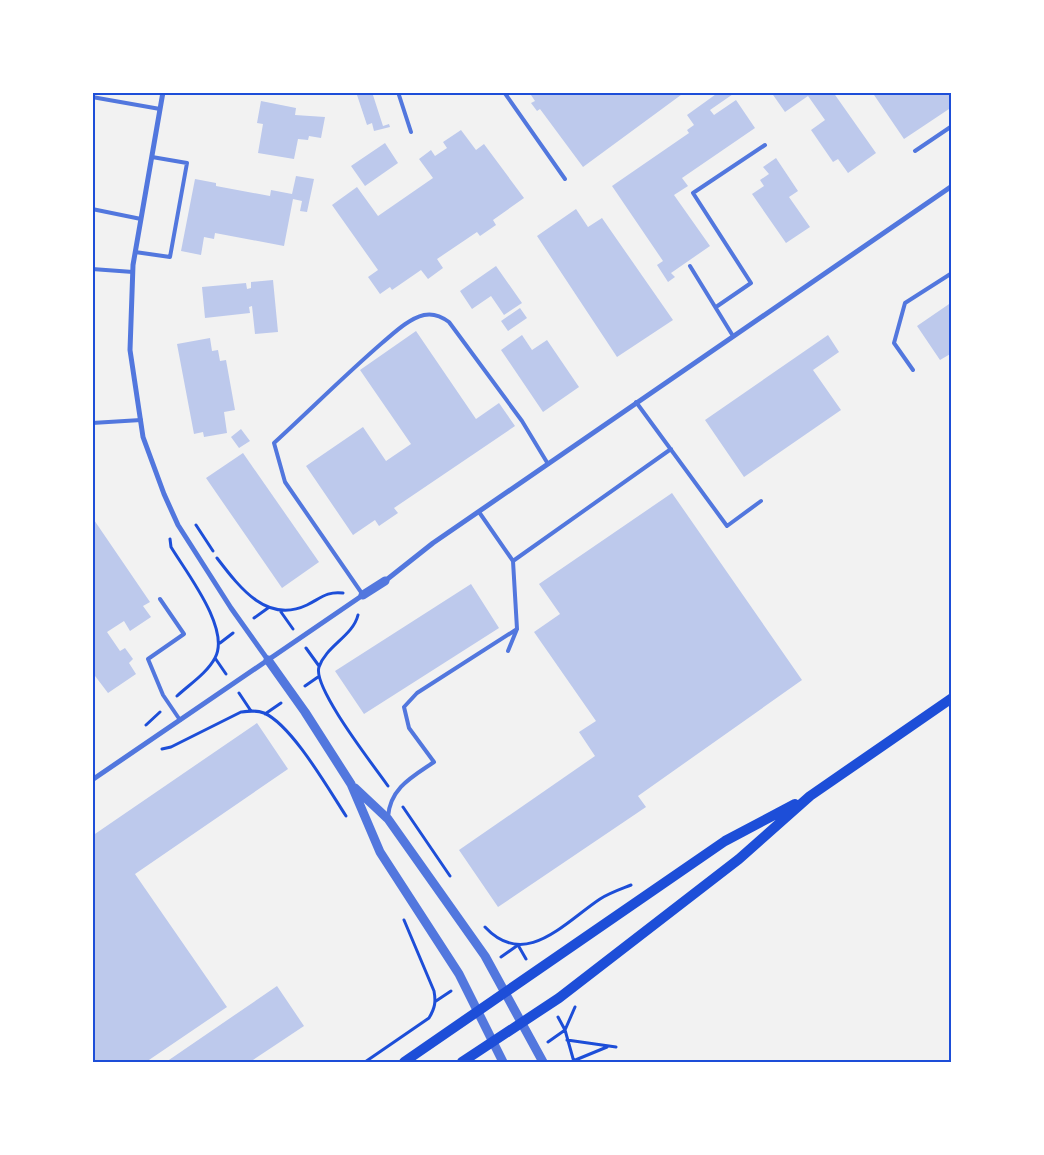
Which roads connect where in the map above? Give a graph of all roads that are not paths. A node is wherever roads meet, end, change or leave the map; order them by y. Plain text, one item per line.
1 (163, 92) edge
2 (398, 92) edge
3 (504, 92) edge
4 (92, 97) edge
5 (160, 110) junction
6 (952, 126) edge
7 (411, 132) dead end
8 (766, 145) dead end
9 (915, 151) dead end
10 (152, 157) junction
11 (565, 179) dead end
12 (952, 186) edge
13 (92, 209) edge
14 (141, 220) junction
15 (135, 252) junction
16 (690, 266) dead end
17 (92, 269) edge
18 (133, 272) junction
19 (952, 274) edge
20 (716, 307) junction
21 (733, 336) junction
22 (913, 370) dead end
23 (636, 402) junction
24 (141, 420) junction
25 (92, 422) edge
26 (671, 449) junction
27 (548, 464) junction
28 (761, 501) dead end
29 (480, 512) junction
30 (513, 561) junction
31 (385, 581) joint
32 (363, 595) junction
33 (160, 598) dead end
34 (517, 628) junction
35 (508, 651) dead end
36 (268, 660) junction
37 (952, 698) edge
38 (180, 720) junction
39 (92, 780) edge
40 (351, 784) junction
41 (810, 796) junction
42 (388, 819) junction
43 (505, 992) junction
44 (478, 1011) junction
45 (521, 1023) junction
46 (493, 1042) junction
47 (404, 1062) edge
48 (462, 1062) edge
49 (503, 1062) edge
50 (543, 1062) edge

1 - 5 street
2 - 7 lane
3 - 11 lane
4 - 5 lane
5 - 10 street
6 - 9 lane
8 - 20 lane
10 - 14 street
10 - 15 lane
12 - 21 street
13 - 14 lane
14 - 15 street
15 - 18 street
16 - 20 lane
17 - 18 lane
18 - 24 street
19 - 22 lane
20 - 21 lane
21 - 23 street
23 - 26 lane
23 - 27 street
24 - 25 lane
24 - 36 street
26 - 28 lane
26 - 30 lane
27 - 29 street
27 - 32 lane
29 - 30 lane
29 - 31 street
30 - 34 lane
31 - 32 street
32 - 36 street
33 - 38 lane
34 - 35 lane
34 - 42 lane
36 - 38 street
36 - 40 street
37 - 41 main road
38 - 39 street
40 - 42 street
40 - 44 street
41 - 43 main road
41 - 45 main road
42 - 43 street
43 - 44 main road
43 - 45 street
44 - 46 street
44 - 47 main road
45 - 46 main road
45 - 50 street
46 - 48 main road
46 - 49 street

